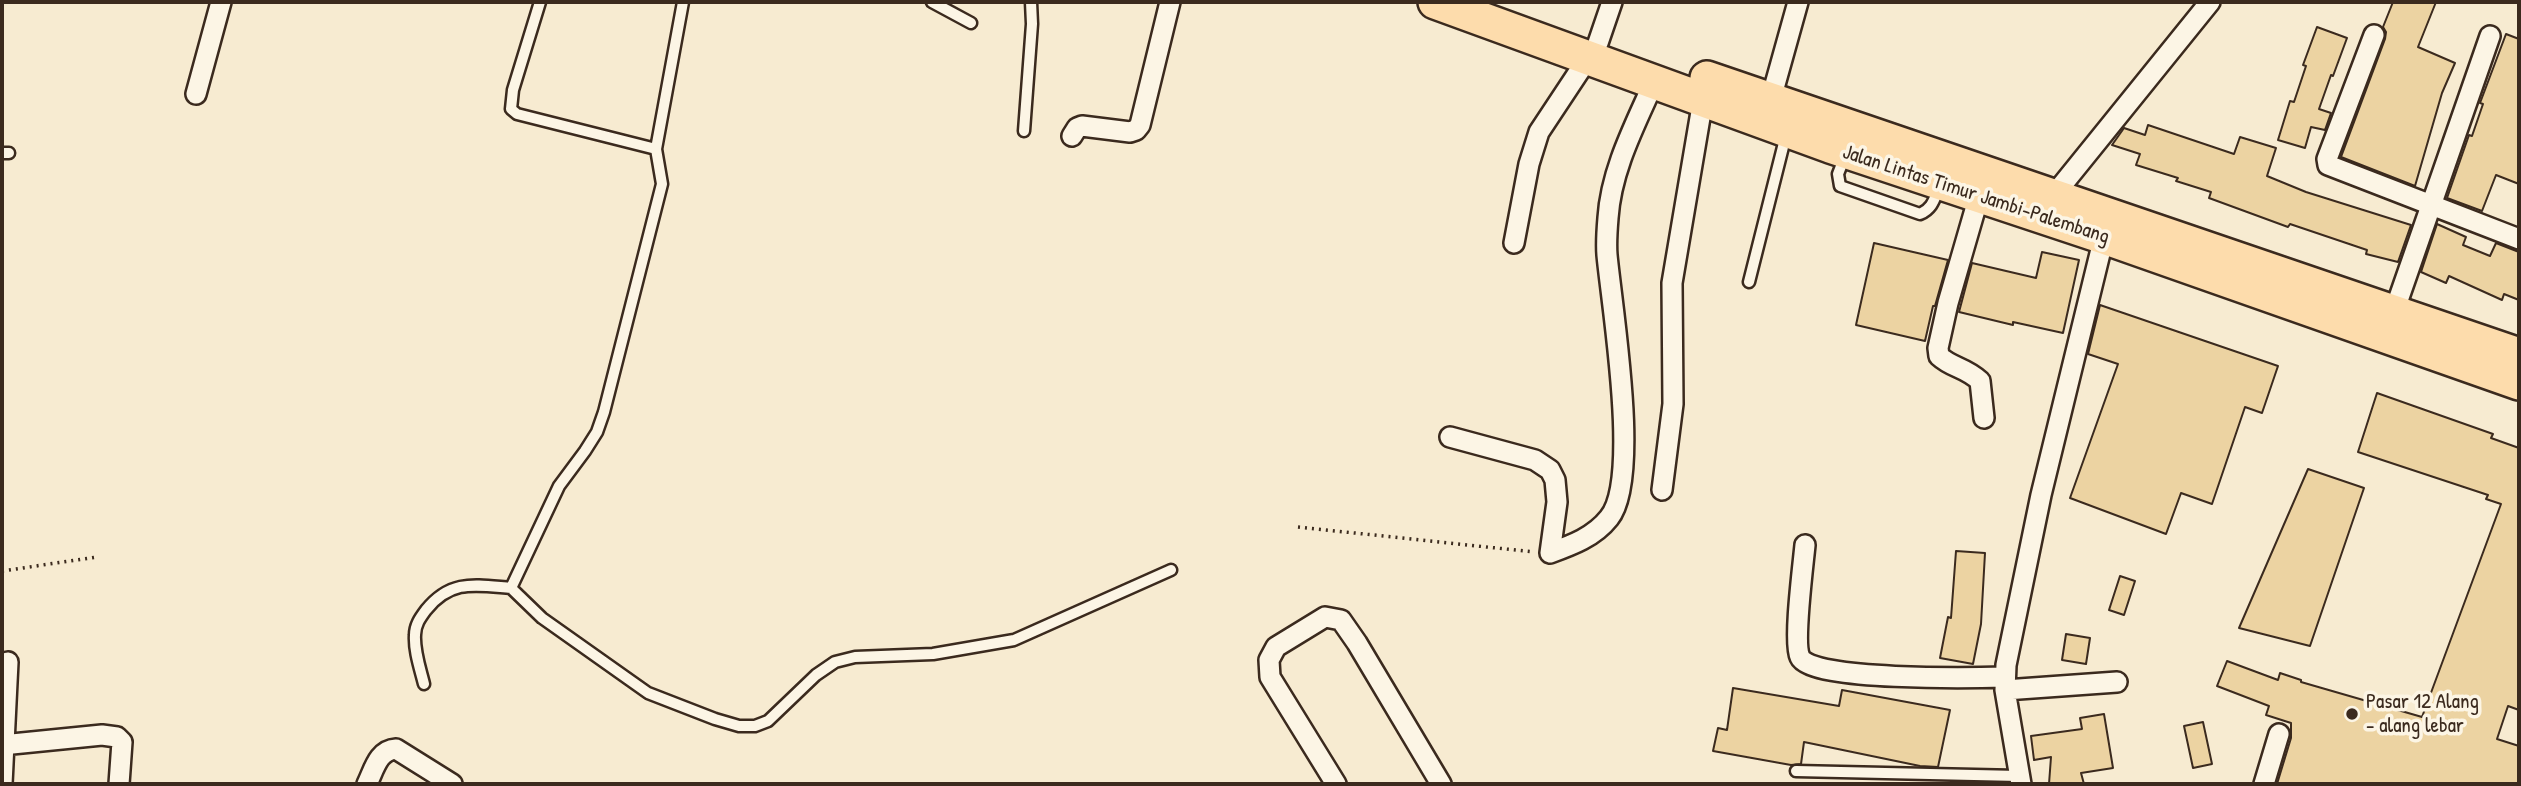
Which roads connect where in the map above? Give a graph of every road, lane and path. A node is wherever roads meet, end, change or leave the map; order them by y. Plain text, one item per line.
1 (221, 2) edge
2 (540, 2) edge
3 (683, 2) edge
4 (932, 2) edge
5 (1031, 2) edge
6 (1170, 2) edge
7 (1434, 2) edge
8 (1483, 2) edge
9 (1612, 2) edge
10 (1798, 2) edge
11 (2210, 2) edge
12 (971, 23) dead end
13 (2374, 34) dead end
14 (2490, 36) dead end
15 (1593, 50) junction
16 (1654, 82) junction
17 (196, 94) dead end
18 (1771, 99) junction
19 (1703, 100) junction
20 (1024, 131) dead end
21 (1787, 131) junction
22 (1072, 136) dead end
23 (656, 149) junction
24 (1882, 151) junction
25 (1846, 152) junction
26 (1941, 183) junction
27 (2054, 195) junction
28 (1979, 196) junction
29 (2431, 207) junction
30 (2104, 237) junction
31 (2519, 239) edge
32 (1514, 243) dead end
33 (1749, 282) dead end
34 (2394, 312) junction
35 (2519, 355) edge
36 (2519, 383) edge
37 (1984, 418) dead end
38 (1450, 437) dead end
39 (1662, 490) dead end
40 (1298, 527) dead end
41 (1805, 545) dead end
42 (1550, 554) junction
43 (97, 557) dead end
44 (1171, 570) dead end
45 (2, 571) edge
46 (511, 588) junction
47 (8, 662) dead end
48 (2116, 681) dead end
49 (424, 684) dead end
50 (2005, 684) junction
51 (2279, 734) dead end
52 (2, 745) edge
53 (1796, 771) dead end
54 (2020, 780) edge
55 (2, 784) edge
56 (119, 784) edge
57 (367, 784) edge
58 (452, 784) edge
59 (1336, 784) edge
60 (1441, 784) edge
61 (2264, 784) edge

1 - 17 street
2 - 23 lane
3 - 23 lane
4 - 12 lane
5 - 20 lane
6 - 22 street
7 - 15 highway, Jalan Lintas Timur Jambi-Palembang
8 - 15 highway, Jalan Lintas Timur Jambi-Palembang
9 - 15 street
10 - 18 street
11 - 27 street
13 - 29 street
14 - 29 street
15 - 16 highway, Jalan Lintas Timur Jambi-Palembang
15 - 18 highway, Jalan Lintas Timur Jambi-Palembang
15 - 32 street
16 - 19 highway, Jalan Lintas Timur Jambi-Palembang
16 - 42 street
18 - 24 highway, Jalan Lintas Timur Jambi-Palembang
19 - 21 highway, Jalan Lintas Timur Jambi-Palembang
19 - 39 street
21 - 25 highway, Jalan Lintas Timur Jambi-Palembang
21 - 33 lane
23 - 46 lane
24 - 25 highway, Jalan Lintas Timur Jambi-Palembang
24 - 26 highway, Jalan Lintas Timur Jambi-Palembang
24 - 27 highway, Jalan Lintas Timur Jambi-Palembang
25 - 26 lane
26 - 28 highway, Jalan Lintas Timur Jambi-Palembang
27 - 34 highway, Jalan Lintas Timur Jambi-Palembang
28 - 30 highway, Jalan Lintas Timur Jambi-Palembang
28 - 37 street
29 - 31 street
29 - 34 street
30 - 36 highway, Jalan Lintas Timur Jambi-Palembang
30 - 50 street
34 - 35 highway, Jalan Lintas Timur Jambi-Palembang
38 - 42 street
40 - 42 path
41 - 50 street
43 - 45 path
44 - 46 lane
46 - 49 lane
47 - 52 street
48 - 50 street
50 - 54 street
51 - 61 street
52 - 55 street
52 - 56 street
53 - 54 lane
57 - 58 street
59 - 60 street

